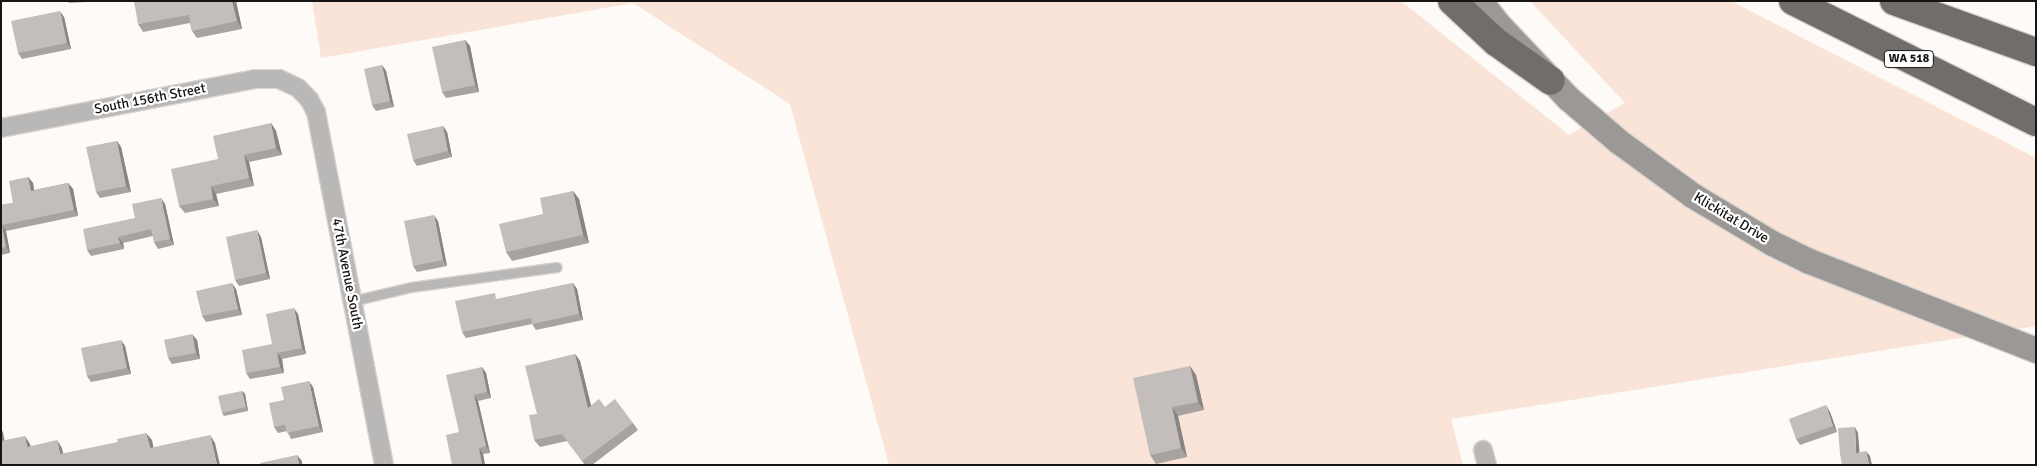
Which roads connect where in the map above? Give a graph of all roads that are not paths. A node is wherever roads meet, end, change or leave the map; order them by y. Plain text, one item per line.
1 (1452, 1) edge
2 (1480, 1) edge
3 (1793, 1) edge
4 (1894, 1) edge
5 (2036, 52) edge
6 (1551, 81) junction
7 (298, 88) joint
8 (2036, 122) edge
9 (1, 128) edge
10 (557, 267) dead end
11 (352, 301) junction
12 (2036, 350) edge
13 (384, 465) edge

1 - 6 highway
2 - 6 main road, Klickitat Drive
3 - 8 highway, WA 518
4 - 5 highway
6 - 12 main road, Klickitat Drive
7 - 9 street, South 156th Street
7 - 11 street, 47th Avenue South
10 - 11 lane
11 - 13 street, 47th Avenue South

